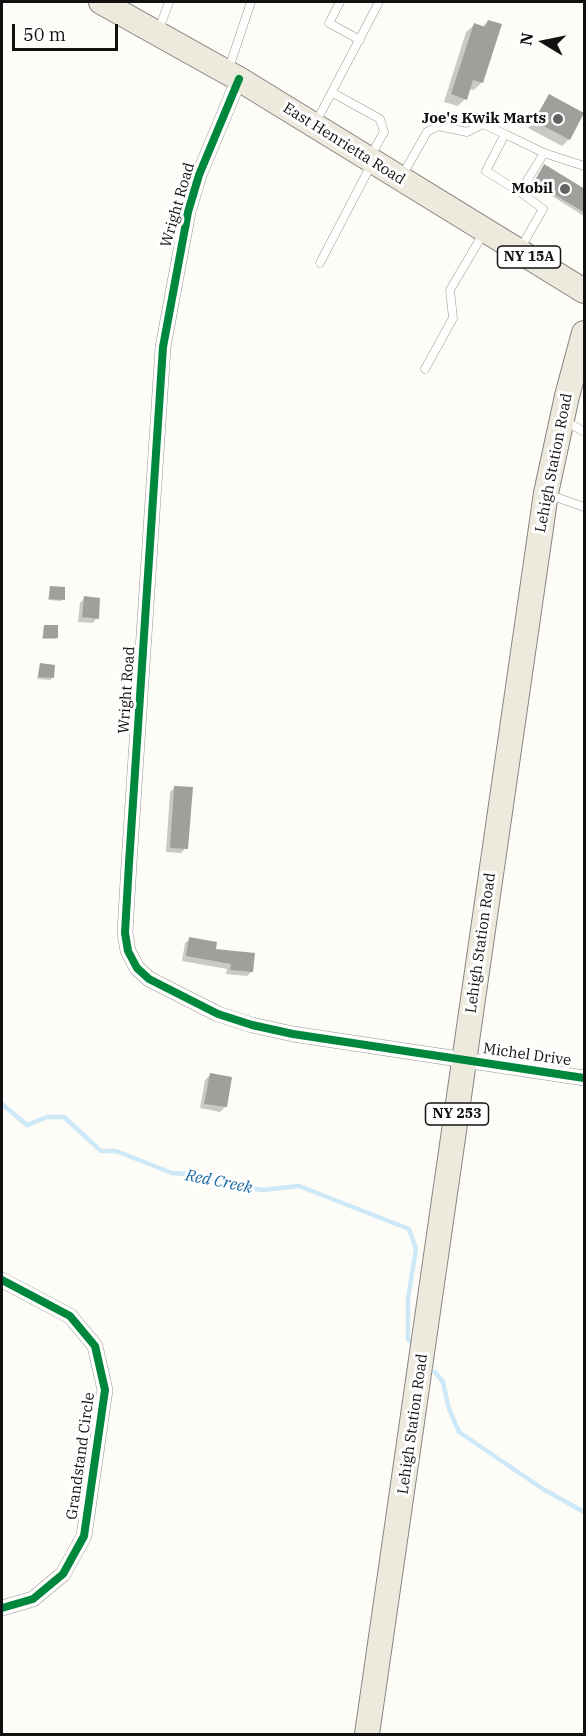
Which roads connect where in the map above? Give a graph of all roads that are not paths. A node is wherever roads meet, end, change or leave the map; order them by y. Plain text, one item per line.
1 (101, 2) edge
2 (169, 2) edge
3 (251, 2) edge
4 (340, 2) edge
5 (379, 2) edge
6 (157, 33) junction
7 (360, 40) junction
8 (233, 76) junction
9 (333, 93) junction
10 (314, 125) junction
11 (505, 134) junction
12 (544, 153) junction
13 (371, 160) junction
14 (585, 166) edge
15 (401, 178) junction
16 (520, 192) junction
17 (486, 230) junction
18 (519, 251) junction
19 (320, 263) dead end
20 (585, 291) edge
21 (585, 333) edge
22 (424, 369) dead end
23 (568, 404) junction
24 (585, 432) edge
25 (546, 493) junction
26 (585, 507) edge
27 (465, 1060) junction
28 (585, 1078) edge
29 (2, 1280) edge
30 (2, 1608) edge
31 (367, 1734) edge

1 - 6 main road, East Henrietta Road / NY 15A
2 - 6 lane
3 - 8 lane
4 - 7 lane
5 - 7 lane
6 - 8 main road, East Henrietta Road / NY 15A
7 - 9 lane
8 - 10 main road, East Henrietta Road / NY 15A
8 - 27 street, Wright Road
9 - 10 lane
9 - 13 lane
10 - 13 main road, East Henrietta Road / NY 15A
11 - 12 lane
11 - 15 lane
11 - 16 lane
12 - 14 lane
12 - 16 lane
13 - 15 main road, East Henrietta Road / NY 15A
13 - 19 lane
15 - 17 main road, East Henrietta Road / NY 15A
16 - 18 lane
17 - 18 main road, East Henrietta Road / NY 15A
17 - 22 lane
18 - 20 main road, East Henrietta Road / NY 15A
21 - 23 main road, Lehigh Station Road / NY 253
23 - 24 lane
23 - 25 main road, Lehigh Station Road / NY 253
25 - 26 lane
25 - 27 main road, Lehigh Station Road / NY 253
27 - 28 street, Michel Drive
27 - 31 main road, Lehigh Station Road / NY 253
29 - 30 street, Grandstand Circle

